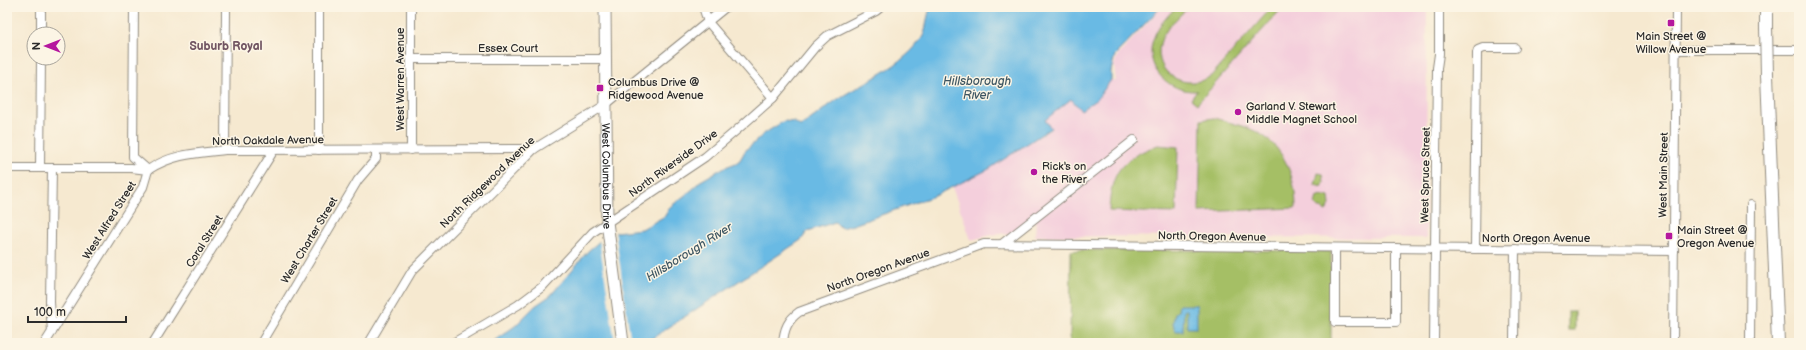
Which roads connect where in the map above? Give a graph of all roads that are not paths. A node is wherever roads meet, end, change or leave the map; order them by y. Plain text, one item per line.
1 (41, 7) edge
2 (134, 7) edge
3 (226, 7) edge
4 (319, 7) edge
5 (411, 7) edge
6 (605, 7) edge
7 (703, 7) edge
8 (726, 7) edge
9 (1439, 7) edge
10 (1676, 7) edge
11 (1766, 7) edge
12 (876, 8) edge
13 (708, 22) junction
14 (41, 26) edge
15 (1515, 48) dead end
16 (1675, 50) junction
17 (1799, 50) edge
18 (411, 59) junction
19 (604, 59) junction
20 (41, 66) edge
21 (773, 98) junction
22 (605, 105) junction
23 (1134, 140) dead end
24 (534, 149) junction
25 (225, 150) junction
26 (274, 150) junction
27 (319, 150) junction
28 (376, 150) junction
29 (411, 150) junction
30 (7, 168) edge
31 (40, 168) junction
32 (52, 168) junction
33 (148, 170) junction
34 (1751, 205) dead end
35 (607, 228) junction
36 (1002, 244) junction
37 (1335, 248) junction
38 (1396, 248) junction
39 (1435, 248) junction
40 (1474, 249) junction
41 (1515, 249) junction
42 (1674, 250) junction
43 (52, 332) junction
44 (45, 343) edge
45 (153, 343) edge
46 (261, 343) edge
47 (369, 343) edge
48 (453, 343) edge
49 (623, 343) edge
50 (783, 343) edge
51 (1434, 343) edge
52 (1514, 343) edge
53 (1672, 343) edge
54 (1750, 343) edge
55 (1778, 343) edge

1 - 14 street
2 - 33 street
3 - 25 street
4 - 27 street
5 - 18 street, West Warren Avenue
6 - 19 main road, West Columbus Drive
7 - 13 street
8 - 13 street, North Ridgewood Avenue
9 - 39 street, West Spruce Street
10 - 16 street, West Main Street
11 - 55 highway, bridge
12 - 21 street, North Riverside Drive
13 - 21 street
13 - 22 street, North Ridgewood Avenue
15 - 40 street
16 - 17 street
16 - 42 street, West Main Street
18 - 19 street, Essex Court
18 - 29 street, West Warren Avenue
19 - 22 main road, West Columbus Drive
20 - 31 street
21 - 35 street, North Riverside Drive
22 - 24 street, North Ridgewood Avenue
22 - 35 main road, West Columbus Drive
23 - 36 street
24 - 29 street, North Oakdale Avenue
24 - 47 street, North Ridgewood Avenue
25 - 26 street, North Oakdale Avenue
25 - 33 street, North Oakdale Avenue
26 - 27 street, North Oakdale Avenue
26 - 45 street, Coral Street
27 - 28 street, North Oakdale Avenue
28 - 29 street, North Oakdale Avenue
28 - 46 street, West Charter Street
30 - 31 street
31 - 32 street
32 - 33 street
32 - 43 street
33 - 43 street, West Alfred Street
34 - 54 street
35 - 48 street, North Riverside Drive
35 - 49 main road, West Columbus Drive
36 - 37 street, North Oregon Avenue
36 - 50 street, North Oregon Avenue
37 - 38 street, North Oregon Avenue
37 - 38 street
38 - 39 street, North Oregon Avenue
39 - 40 street, North Oregon Avenue
39 - 51 street, West Spruce Street
40 - 41 street, North Oregon Avenue
41 - 42 street, North Oregon Avenue
41 - 52 street
42 - 53 street, West Main Street
43 - 44 street, West Alfred Street

